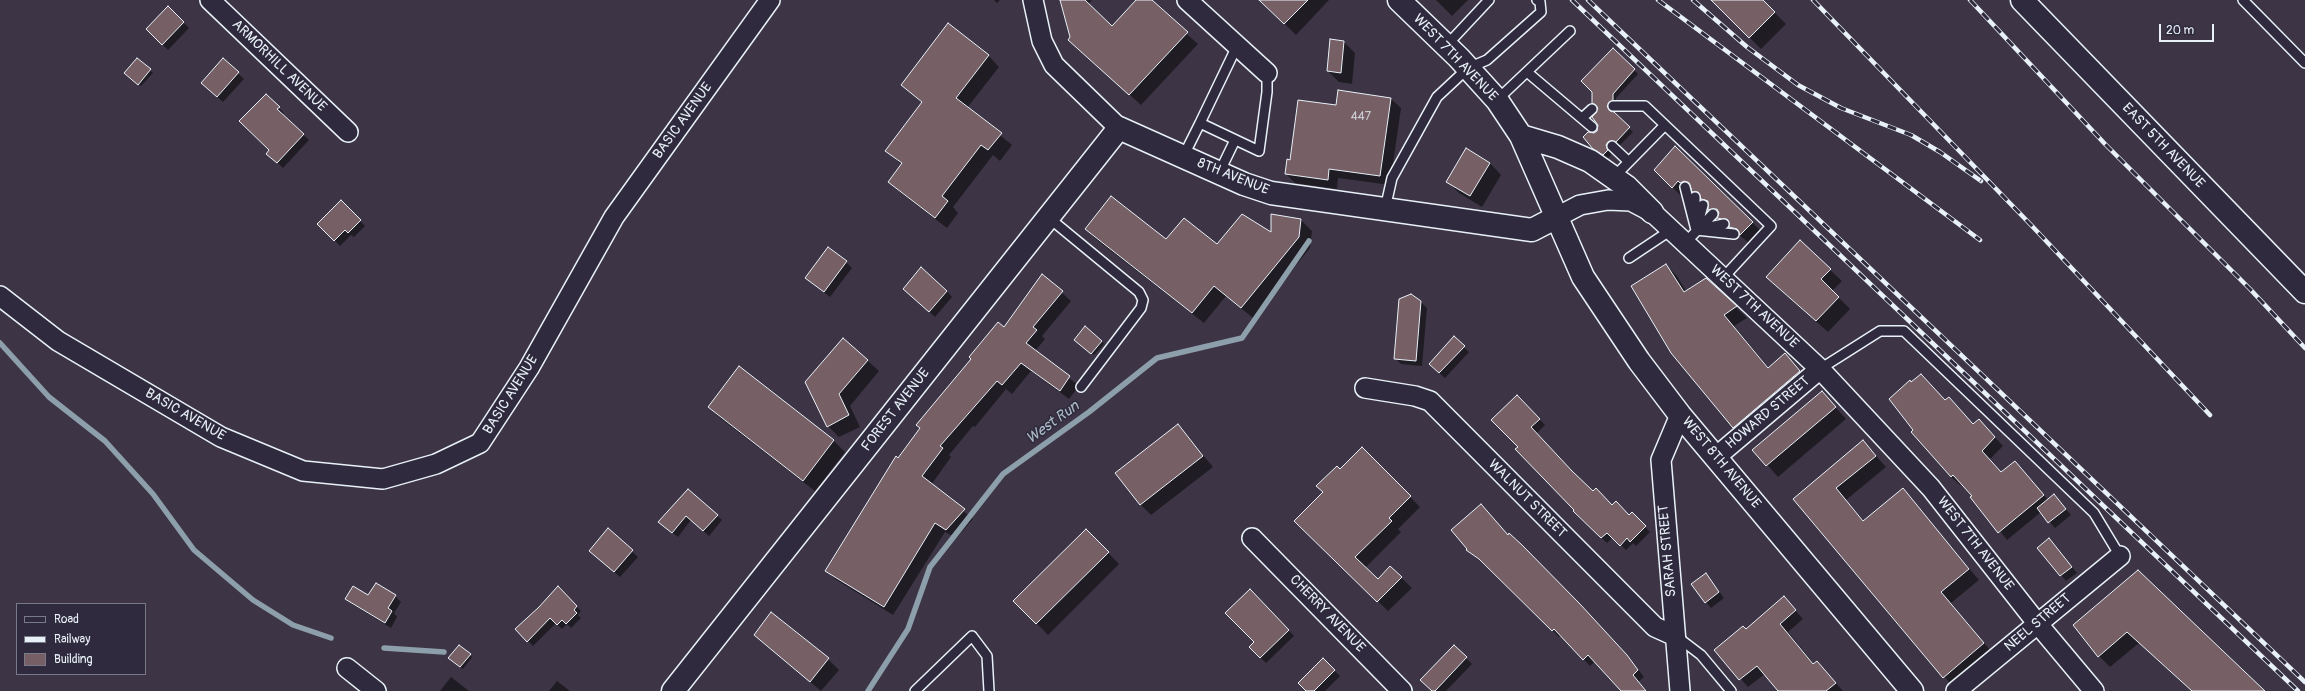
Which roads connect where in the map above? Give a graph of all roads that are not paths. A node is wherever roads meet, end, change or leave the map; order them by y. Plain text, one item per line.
1 (210, 0) edge
2 (770, 0) edge
3 (1033, 0) edge
4 (1399, 0) edge
5 (1489, 0) edge
6 (1537, 0) edge
7 (2022, 0) edge
8 (2243, 0) edge
9 (1196, 3) edge
10 (1570, 31) dead end
11 (1238, 46) junction
12 (1446, 46) junction
13 (2305, 63) edge
14 (1468, 68) junction
15 (1527, 72) junction
16 (1267, 73) joint
17 (1497, 100) junction
18 (1613, 106) dead end
19 (1592, 109) dead end
20 (1582, 118) junction
21 (1200, 123) junction
22 (1665, 124) junction
23 (1119, 128) junction
24 (1592, 128) dead end
25 (348, 132) dead end
26 (1521, 136) junction
27 (1235, 140) junction
28 (1612, 146) dead end
29 (1183, 157) junction
30 (1629, 162) junction
31 (1706, 163) junction
32 (1699, 171) dead end
33 (1715, 172) junction
34 (1218, 173) junction
35 (1614, 178) junction
36 (1708, 180) dead end
37 (1724, 181) junction
38 (1685, 187) dead end
39 (1718, 189) dead end
40 (1734, 190) junction
41 (1694, 197) dead end
42 (1727, 198) dead end
43 (1745, 201) junction
44 (1703, 205) dead end
45 (1385, 209) junction
46 (1739, 209) dead end
47 (1755, 210) junction
48 (1652, 212) junction
49 (1713, 214) dead end
50 (1048, 217) junction
51 (1557, 217) junction
52 (1749, 218) dead end
53 (1724, 224) dead end
54 (1671, 230) junction
55 (1734, 234) dead end
56 (1690, 236) junction
57 (1629, 258) dead end
58 (1723, 278) junction
59 (2305, 292) edge
60 (0, 296) edge
61 (1820, 369) junction
62 (1081, 386) dead end
63 (1365, 388) dead end
64 (1680, 415) junction
65 (1716, 457) junction
66 (1252, 538) dead end
67 (2120, 556) joint
68 (2037, 623) junction
69 (1675, 636) junction
70 (347, 668) dead end
71 (376, 691) edge
72 (673, 691) edge
73 (915, 691) edge
74 (989, 691) edge
75 (1402, 691) edge
76 (1680, 691) edge
77 (1731, 691) edge
78 (1912, 691) edge
79 (1956, 691) edge
80 (2094, 691) edge

1 - 25 street, ARMORHILL AVENUE
2 - 60 street, BASIC AVENUE
3 - 23 street, 8TH AVENUE
4 - 12 street, WEST 7TH AVENUE
5 - 12 lane
6 - 14 lane
7 - 59 street, EAST 5TH AVENUE
8 - 13 lane
9 - 11 street
10 - 15 lane
11 - 16 street
11 - 21 lane
12 - 14 street, WEST 7TH AVENUE
14 - 17 street, WEST 7TH AVENUE
14 - 45 lane
15 - 17 lane
15 - 20 lane
16 - 27 lane
17 - 26 street, WEST 7TH AVENUE
18 - 22 lane
19 - 20 lane
20 - 24 lane
21 - 27 lane
21 - 29 lane
22 - 30 lane
22 - 31 lane
23 - 29 street, 8TH AVENUE
23 - 50 street, FOREST AVENUE
26 - 35 street
26 - 51 street, WEST 7TH AVENUE
27 - 34 lane
28 - 30 lane
29 - 34 street, 8TH AVENUE
30 - 35 lane
31 - 32 lane
31 - 33 lane
33 - 36 lane
33 - 37 lane
34 - 45 street, 8TH AVENUE
35 - 48 street
37 - 39 lane
37 - 40 lane
38 - 56 lane
40 - 42 lane
40 - 43 lane
41 - 56 lane
43 - 46 lane
43 - 47 lane
44 - 56 lane
45 - 51 street, 8TH AVENUE
47 - 52 lane
47 - 58 lane
48 - 51 street, WEST 7TH AVENUE
48 - 54 street, WEST 7TH AVENUE
49 - 56 lane
50 - 62 lane
50 - 72 street, FOREST AVENUE
51 - 64 street, WEST 8TH AVENUE
53 - 56 lane
54 - 56 street, WEST 7TH AVENUE
54 - 57 lane
55 - 56 lane
56 - 58 street, WEST 7TH AVENUE
58 - 61 street, WEST 7TH AVENUE
61 - 65 street, HOWARD STREET
61 - 67 lane
61 - 68 street, WEST 7TH AVENUE
63 - 69 street, WALNUT STREET
64 - 65 street, WEST 8TH AVENUE
64 - 69 street, SARAH STREET
65 - 78 street, WEST 8TH AVENUE
66 - 75 street, CHERRY AVENUE
67 - 68 street, NEEL STREET
68 - 79 street, NEEL STREET
68 - 80 street, WEST 7TH AVENUE
69 - 76 street, SARAH STREET
69 - 77 lane
70 - 71 street
73 - 74 lane

